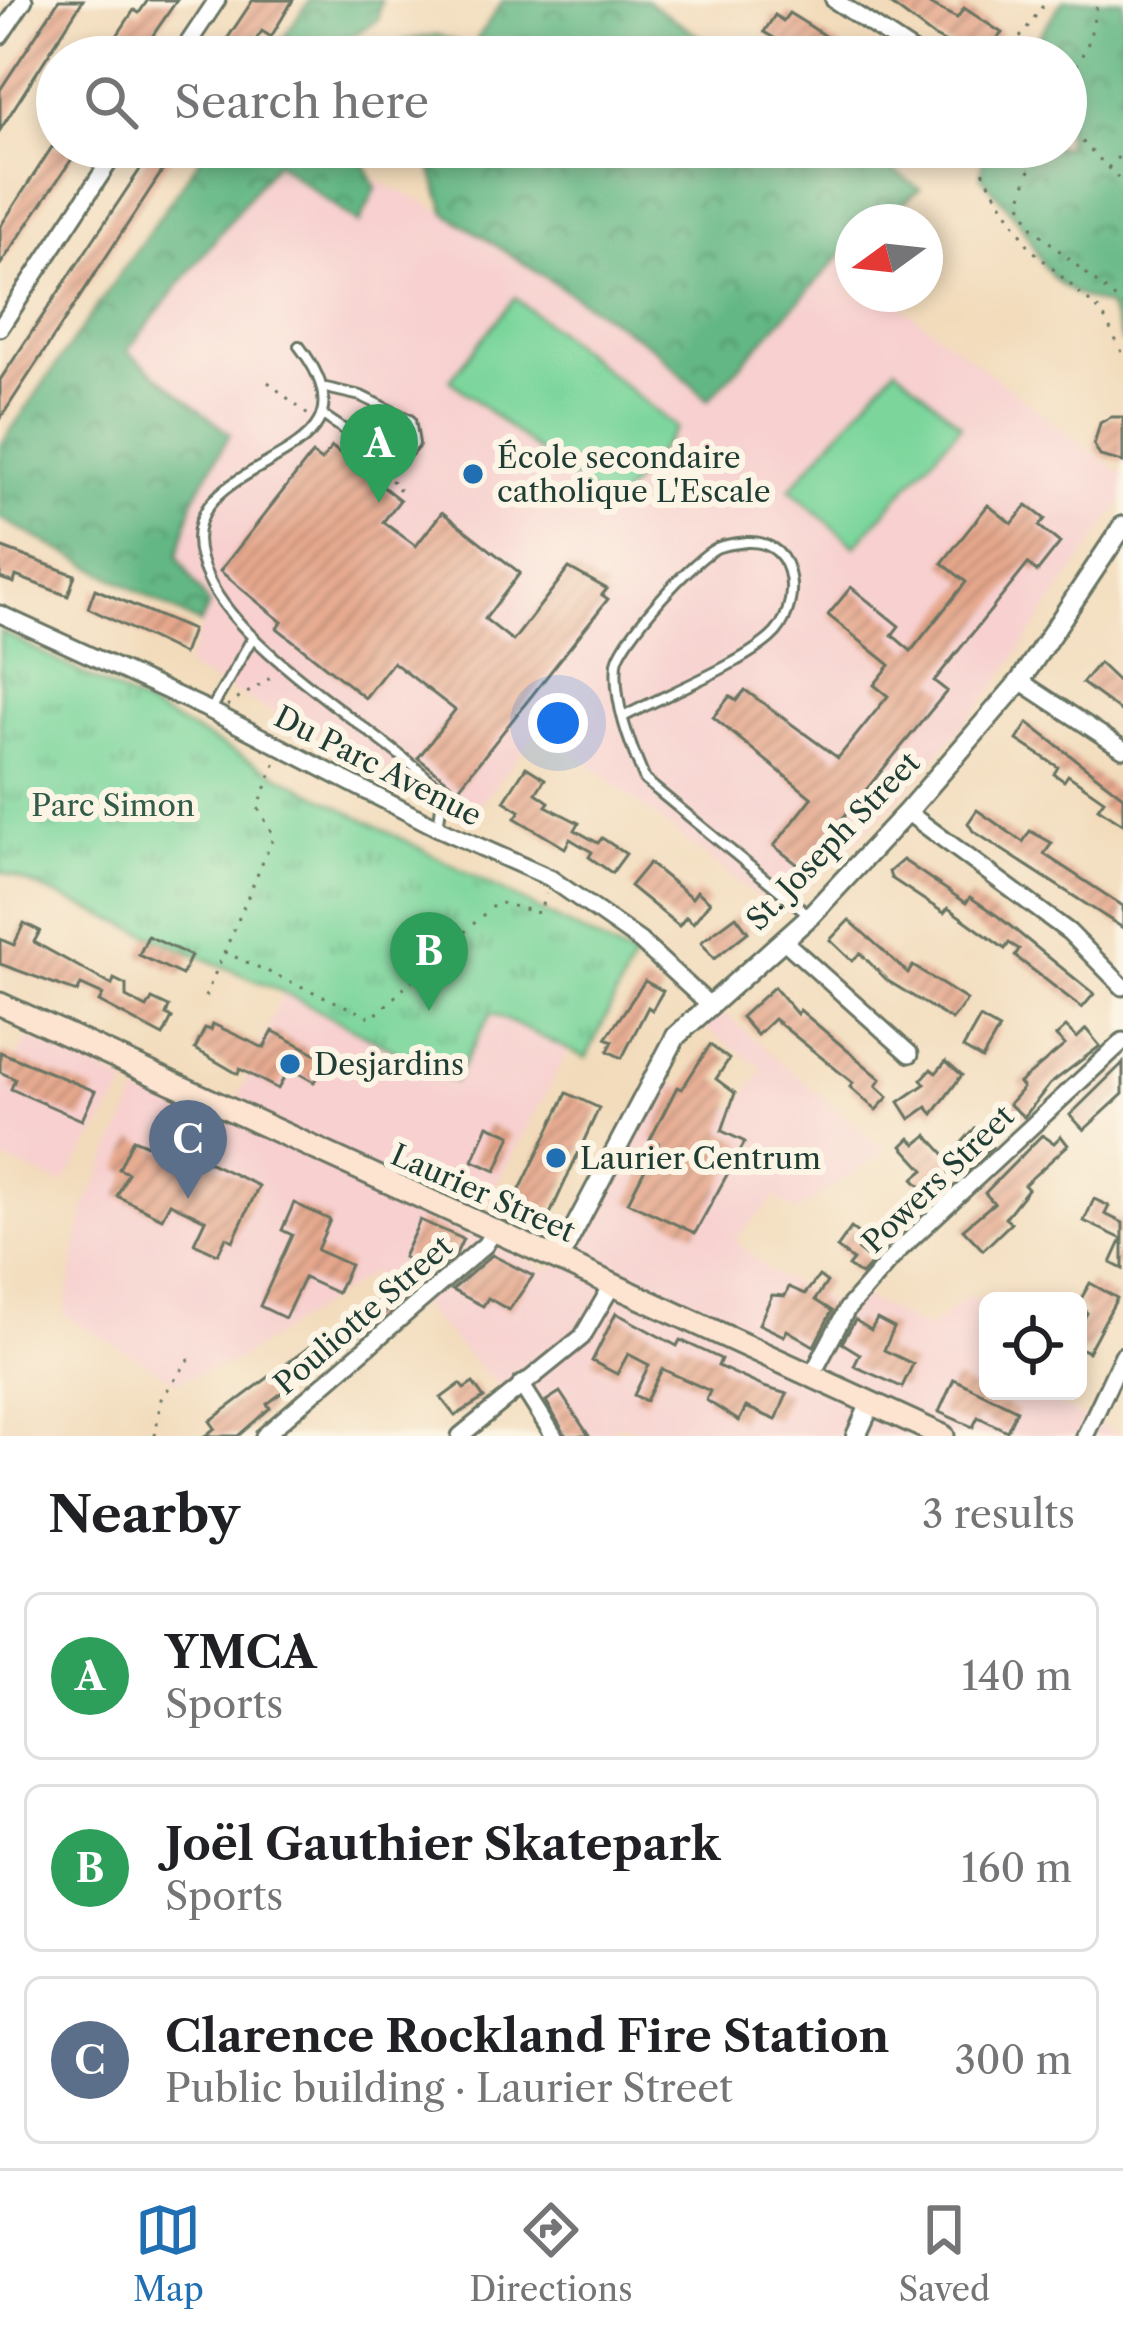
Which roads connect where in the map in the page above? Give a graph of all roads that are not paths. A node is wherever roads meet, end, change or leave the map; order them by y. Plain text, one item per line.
1 (24, 0) edge
2 (217, 0) edge
3 (834, 0) edge
4 (0, 36) edge
5 (193, 36) edge
6 (889, 36) edge
7 (105, 168) edge
8 (0, 328) edge
9 (299, 346) dead end
10 (326, 388) junction
11 (321, 420) junction
12 (1123, 526) edge
13 (1117, 549) edge
14 (0, 614) edge
15 (254, 637) junction
16 (1020, 681) junction
17 (219, 709) junction
18 (623, 717) junction
19 (1123, 749) edge
20 (907, 812) junction
21 (438, 828) junction
22 (810, 916) junction
23 (783, 940) junction
24 (1123, 987) edge
25 (707, 1003) junction
26 (0, 1004) edge
27 (1123, 1041) edge
28 (910, 1054) dead end
29 (494, 1231) junction
30 (558, 1260) junction
31 (613, 1284) junction
32 (1123, 1355) edge
33 (813, 1373) junction
34 (521, 1384) junction
35 (871, 1403) junction
36 (264, 1436) edge
37 (460, 1436) edge
38 (554, 1436) edge
39 (856, 1436) edge
40 (943, 1436) edge
41 (1085, 1436) edge

1 - 4 street
2 - 5 street
3 - 6 street
7 - 8 street
9 - 10 lane
10 - 11 lane
10 - 11 lane
11 - 15 lane
12 - 13 street, St. Joseph Street
13 - 16 street, St. Joseph Street
14 - 17 street, Du Parc Avenue
15 - 17 lane
15 - 21 lane
16 - 19 street
16 - 20 street, St. Joseph Street
17 - 21 street, Du Parc Avenue
18 - 18 lane
18 - 22 lane
20 - 22 street, St. Joseph Street
20 - 24 street
21 - 25 street, Du Parc Avenue
22 - 23 street, St. Joseph Street
23 - 25 street, St. Joseph Street
23 - 28 street
25 - 30 street, St. Joseph Street
26 - 29 main road, Laurier Street
27 - 33 street, Powers Street
29 - 30 main road, Laurier Street
29 - 36 street, Pouliotte Street
30 - 31 main road, Laurier Street
31 - 33 main road, Laurier Street
31 - 34 street
32 - 41 street
33 - 35 main road, Laurier Street
34 - 37 street
34 - 38 street
35 - 39 street
35 - 40 main road, Laurier Street

